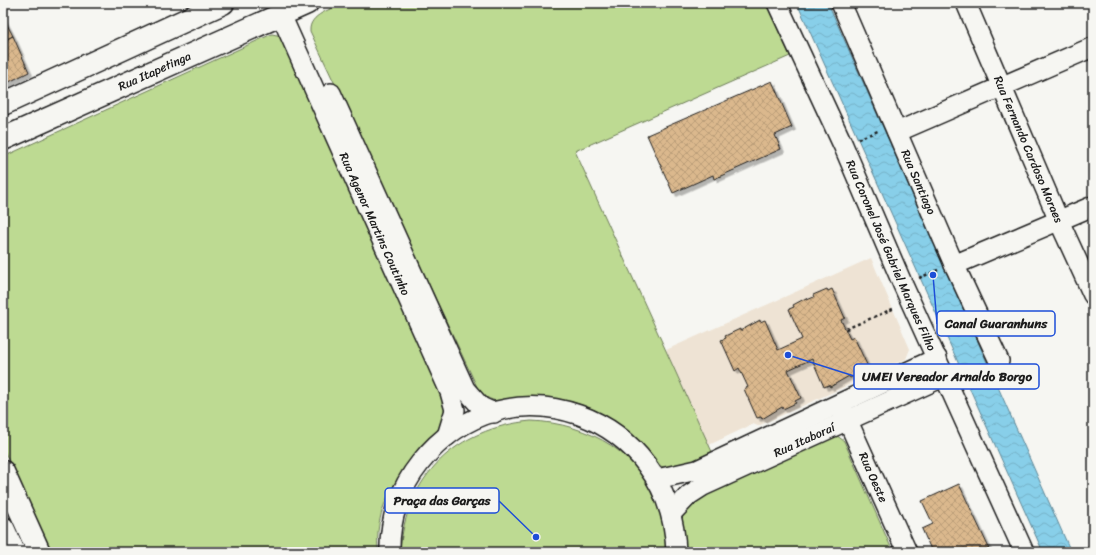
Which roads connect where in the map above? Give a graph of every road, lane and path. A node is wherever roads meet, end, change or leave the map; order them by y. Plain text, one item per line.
1 (223, 3) edge
2 (777, 3) edge
3 (841, 3) edge
4 (966, 3) edge
5 (293, 9) edge
6 (1093, 47) edge
7 (1002, 88) junction
8 (3, 104) edge
9 (889, 130) junction
10 (3, 139) edge
11 (856, 139) dead end
12 (1093, 206) edge
13 (1058, 221) junction
14 (947, 267) junction
15 (919, 278) dead end
16 (1093, 295) edge
17 (910, 302) junction
18 (846, 329) dead end
19 (937, 358) junction
20 (999, 361) dead end
21 (945, 376) junction
22 (843, 411) junction
23 (494, 413) junction
24 (447, 436) junction
25 (3, 472) edge
26 (657, 479) junction
27 (11, 513) edge
28 (671, 514) junction
29 (3, 528) edge
30 (14, 552) edge
31 (40, 552) edge
32 (390, 552) edge
33 (676, 552) edge
34 (907, 552) edge
35 (1024, 552) edge

1 - 8 street
2 - 17 street, Rua Coronel José Gabriel Marques Filho
3 - 9 street, Rua Santiago
4 - 7 street, Rua Fernando Cardoso Moraes
5 - 10 street, Rua Itapetinga
5 - 23 street, Rua Agenor Martins Coutinho
5 - 24 street, Rua Agenor Martins Coutinho
6 - 7 street
7 - 9 street
7 - 13 street, Rua Fernando Cardoso Moraes
9 - 11 path
9 - 14 street, Rua Santiago
12 - 13 street
13 - 14 street
13 - 16 street, Rua Fernando Cardoso Moraes
14 - 15 path
14 - 20 street, Rua Santiago
17 - 18 path
17 - 19 street, Rua Coronel José Gabriel Marques Filho
19 - 21 street, Rua Coronel José Gabriel Marques Filho
19 - 22 street, Rua Itaboraí
21 - 22 street, Rua Itaboraí
21 - 35 street, Rua Coronel José Gabriel Marques Filho
22 - 26 street, Rua Itaboraí
22 - 28 street, Rua Itaboraí
22 - 34 street, Rua Oeste
23 - 24 street
23 - 26 street
24 - 32 street
25 - 27 street
26 - 28 street
27 - 31 street
28 - 33 street
29 - 30 street

